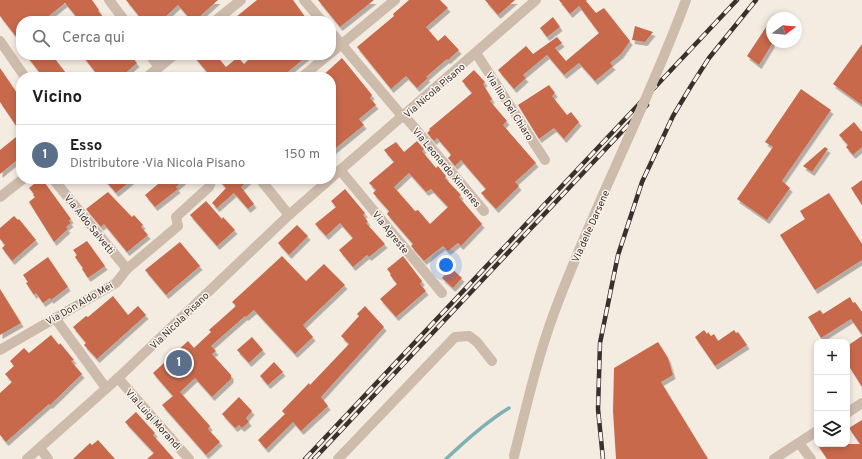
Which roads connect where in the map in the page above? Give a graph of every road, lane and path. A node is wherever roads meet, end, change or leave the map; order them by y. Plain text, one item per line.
1 (109, 0) edge
2 (241, 0) edge
3 (304, 0) edge
4 (395, 0) edge
5 (536, 0) edge
6 (686, 0) edge
7 (121, 16) edge
8 (221, 16) edge
9 (318, 16) edge
10 (336, 38) edge
11 (0, 41) edge
12 (341, 44) junction
13 (336, 48) edge
14 (476, 53) junction
15 (154, 60) edge
16 (168, 60) edge
17 (322, 60) edge
18 (159, 67) junction
19 (22, 72) edge
20 (152, 72) edge
21 (308, 72) edge
22 (403, 117) junction
23 (545, 160) dead end
24 (340, 170) junction
25 (336, 174) edge
26 (16, 184) edge
27 (57, 184) edge
28 (210, 184) edge
29 (264, 184) edge
30 (324, 184) edge
31 (0, 197) edge
32 (484, 211) dead end
33 (289, 214) junction
34 (127, 269) junction
35 (442, 294) dead end
36 (55, 318) junction
37 (0, 350) edge
38 (492, 361) dead end
39 (118, 378) junction
40 (106, 388) junction
41 (862, 403) edge
42 (849, 411) edge
43 (814, 434) edge
44 (799, 443) junction
45 (40, 448) junction
46 (514, 457) edge
47 (27, 459) edge
48 (48, 459) edge
49 (190, 459) edge
50 (338, 459) edge
51 (774, 459) edge
52 (810, 459) edge

1 - 7 street
2 - 8 street
3 - 9 street
4 - 12 street
5 - 14 street, Via Nicola Pisano
6 - 46 street, Via delle Darsene, bridge
10 - 12 street, Via Leonardo Ximenes
11 - 19 street
12 - 13 street
12 - 22 street, Via Leonardo Ximenes
14 - 22 street, Via Nicola Pisano
14 - 23 street, Via Ilio Del Chiaro
15 - 18 street
16 - 18 street
17 - 21 street
18 - 20 street
22 - 24 street, Via Nicola Pisano
22 - 32 street, Via Leonardo Ximenes
24 - 25 street, Via Nicola Pisano
24 - 35 street, Via Agreste
26 - 31 street
27 - 34 street, Via Aldo Salvetti
28 - 34 street, Via Don Aldo Mei
29 - 33 street
30 - 33 street, Via Nicola Pisano
33 - 39 street, Via Nicola Pisano
34 - 36 street, Via Don Aldo Mei
36 - 37 street, Via Don Aldo Mei
36 - 40 street
38 - 50 street
39 - 40 street, Via Nicola Pisano
39 - 49 street, Via Luigi Morandi
40 - 45 street, Via Nicola Pisano
41 - 42 street
43 - 44 street
44 - 51 street
44 - 52 street
45 - 47 street, Via Nicola Pisano
45 - 48 street

